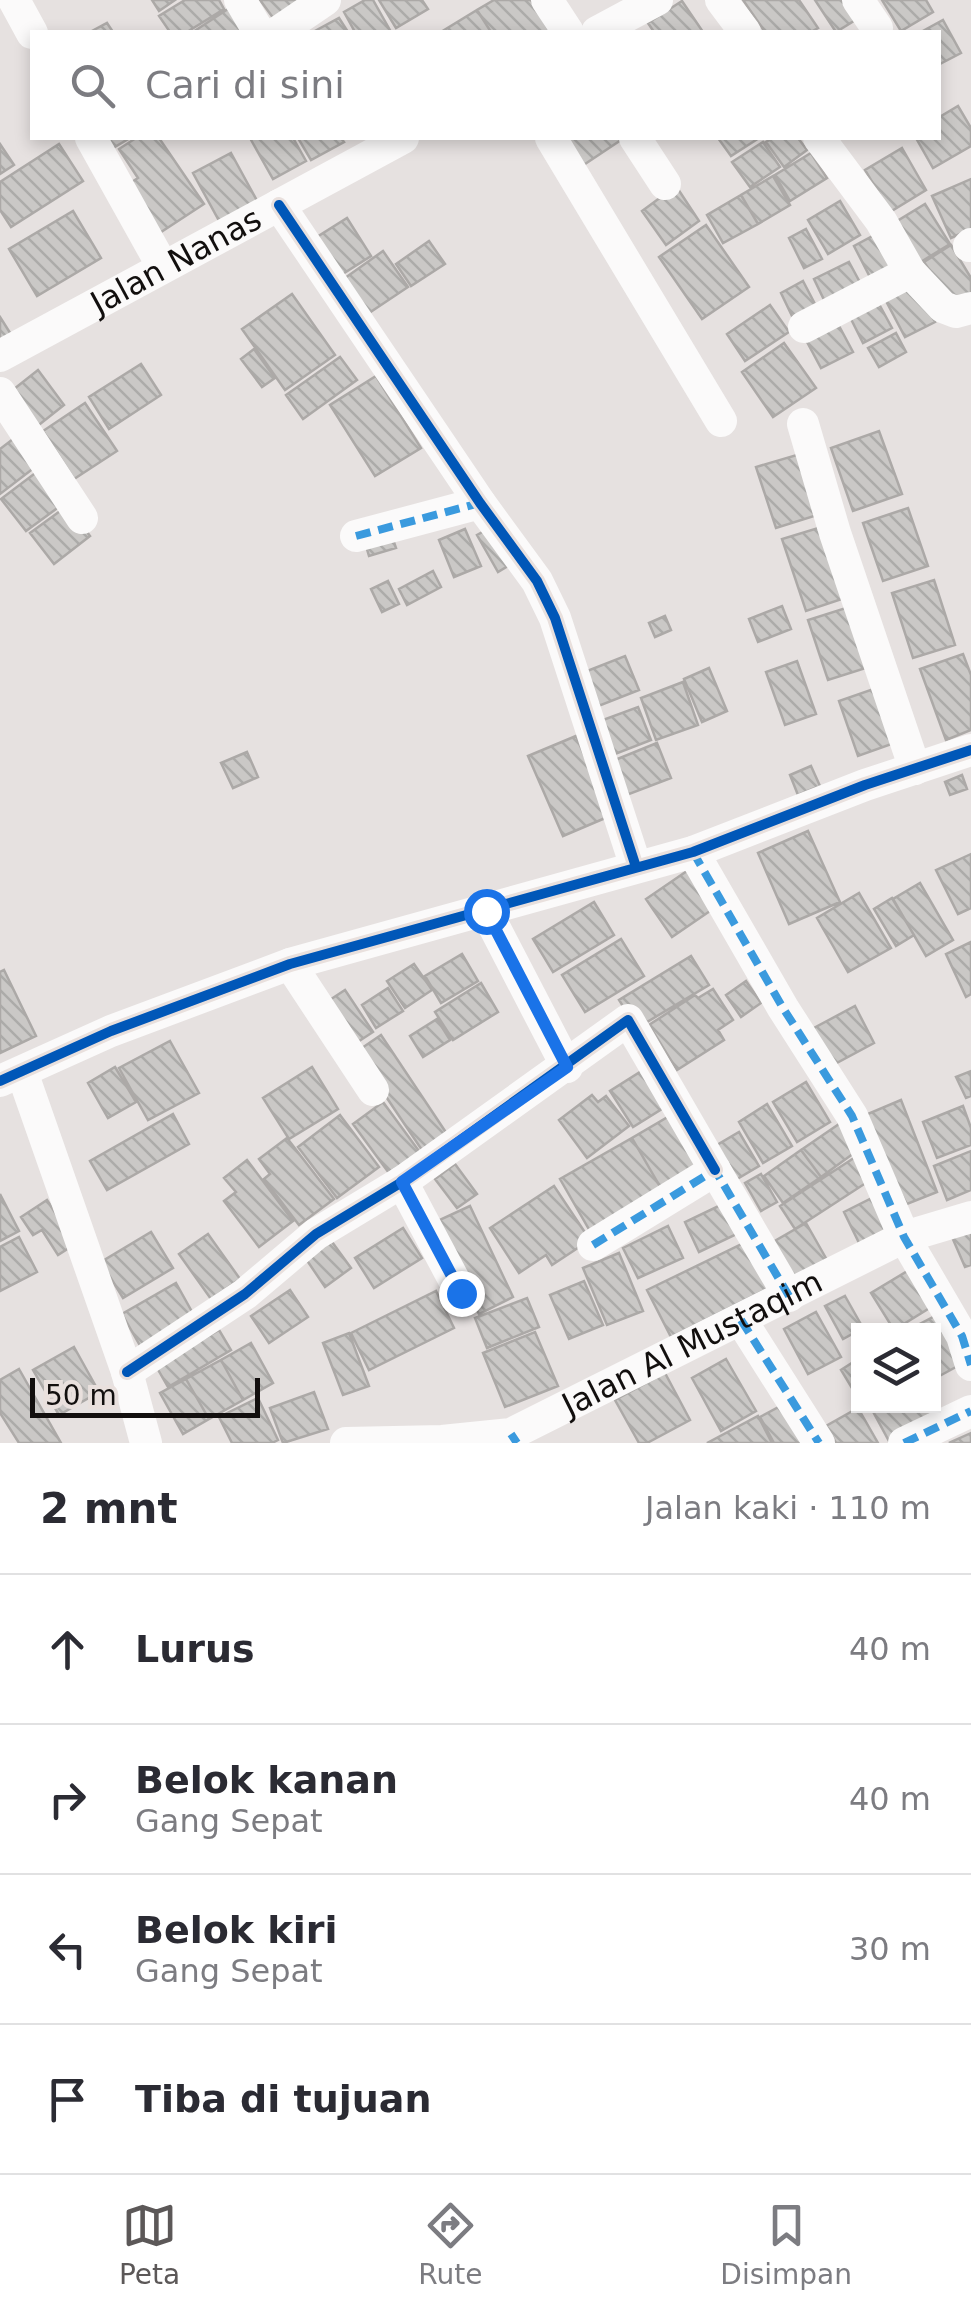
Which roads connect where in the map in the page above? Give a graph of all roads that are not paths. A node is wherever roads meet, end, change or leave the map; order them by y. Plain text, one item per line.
1 (14, 0) edge
2 (240, 0) edge
3 (325, 0) edge
4 (547, 0) edge
5 (657, 0) edge
6 (722, 0) edge
7 (858, 0) edge
8 (30, 30) edge
9 (258, 30) edge
10 (281, 30) edge
11 (567, 30) edge
12 (601, 30) edge
13 (744, 30) edge
14 (876, 30) edge
15 (92, 140) edge
16 (399, 140) edge
17 (553, 140) edge
18 (636, 140) edge
19 (821, 140) edge
20 (665, 184) dead end
21 (279, 204) junction
22 (163, 267) junction
23 (910, 272) junction
24 (971, 308) edge
25 (804, 327) dead end
26 (0, 356) edge
27 (0, 393) edge
28 (720, 422) dead end
29 (804, 424) dead end
30 (480, 503) junction
31 (82, 518) dead end
32 (356, 536) dead end
33 (971, 750) edge
34 (915, 770) junction
35 (693, 852) junction
36 (636, 867) junction
37 (486, 911) junction
38 (290, 964) junction
39 (567, 1067) junction
40 (11, 1076) edge
41 (373, 1090) dead end
42 (715, 1170) junction
43 (402, 1182) junction
44 (971, 1217) edge
45 (904, 1237) junction
46 (593, 1245) dead end
47 (461, 1293) dead end
48 (789, 1296) junction
49 (741, 1320) junction
50 (971, 1364) edge
51 (127, 1372) junction
52 (971, 1411) edge
53 (514, 1438) edge
54 (146, 1443) edge
55 (346, 1443) edge
56 (819, 1443) edge
57 (904, 1443) edge

1 - 8 street
2 - 9 street
3 - 10 street
4 - 11 street
5 - 12 street
6 - 13 street
7 - 14 street
15 - 22 street
16 - 21 street, Jalan Nanas
17 - 28 street
18 - 20 street
19 - 23 street
21 - 22 street, Jalan Nanas
21 - 30 street
22 - 26 street, Jalan Nanas
23 - 24 street
23 - 25 street
27 - 31 street
29 - 34 street
30 - 32 street
30 - 36 street
33 - 34 street
34 - 35 street
35 - 36 street
35 - 45 street
36 - 37 street
37 - 38 street
37 - 39 street
38 - 40 street
38 - 41 street
39 - 42 street
39 - 43 street
40 - 51 street
42 - 46 street
42 - 48 street
43 - 47 street
43 - 51 street
44 - 45 street, Jalan Al Mustaqim
45 - 48 street, Jalan Al Mustaqim
45 - 50 street
48 - 49 street, Jalan Al Mustaqim
49 - 53 street, Jalan Al Mustaqim
49 - 56 street
51 - 54 street
52 - 57 street
53 - 55 street, Jalan Al Mustaqim

